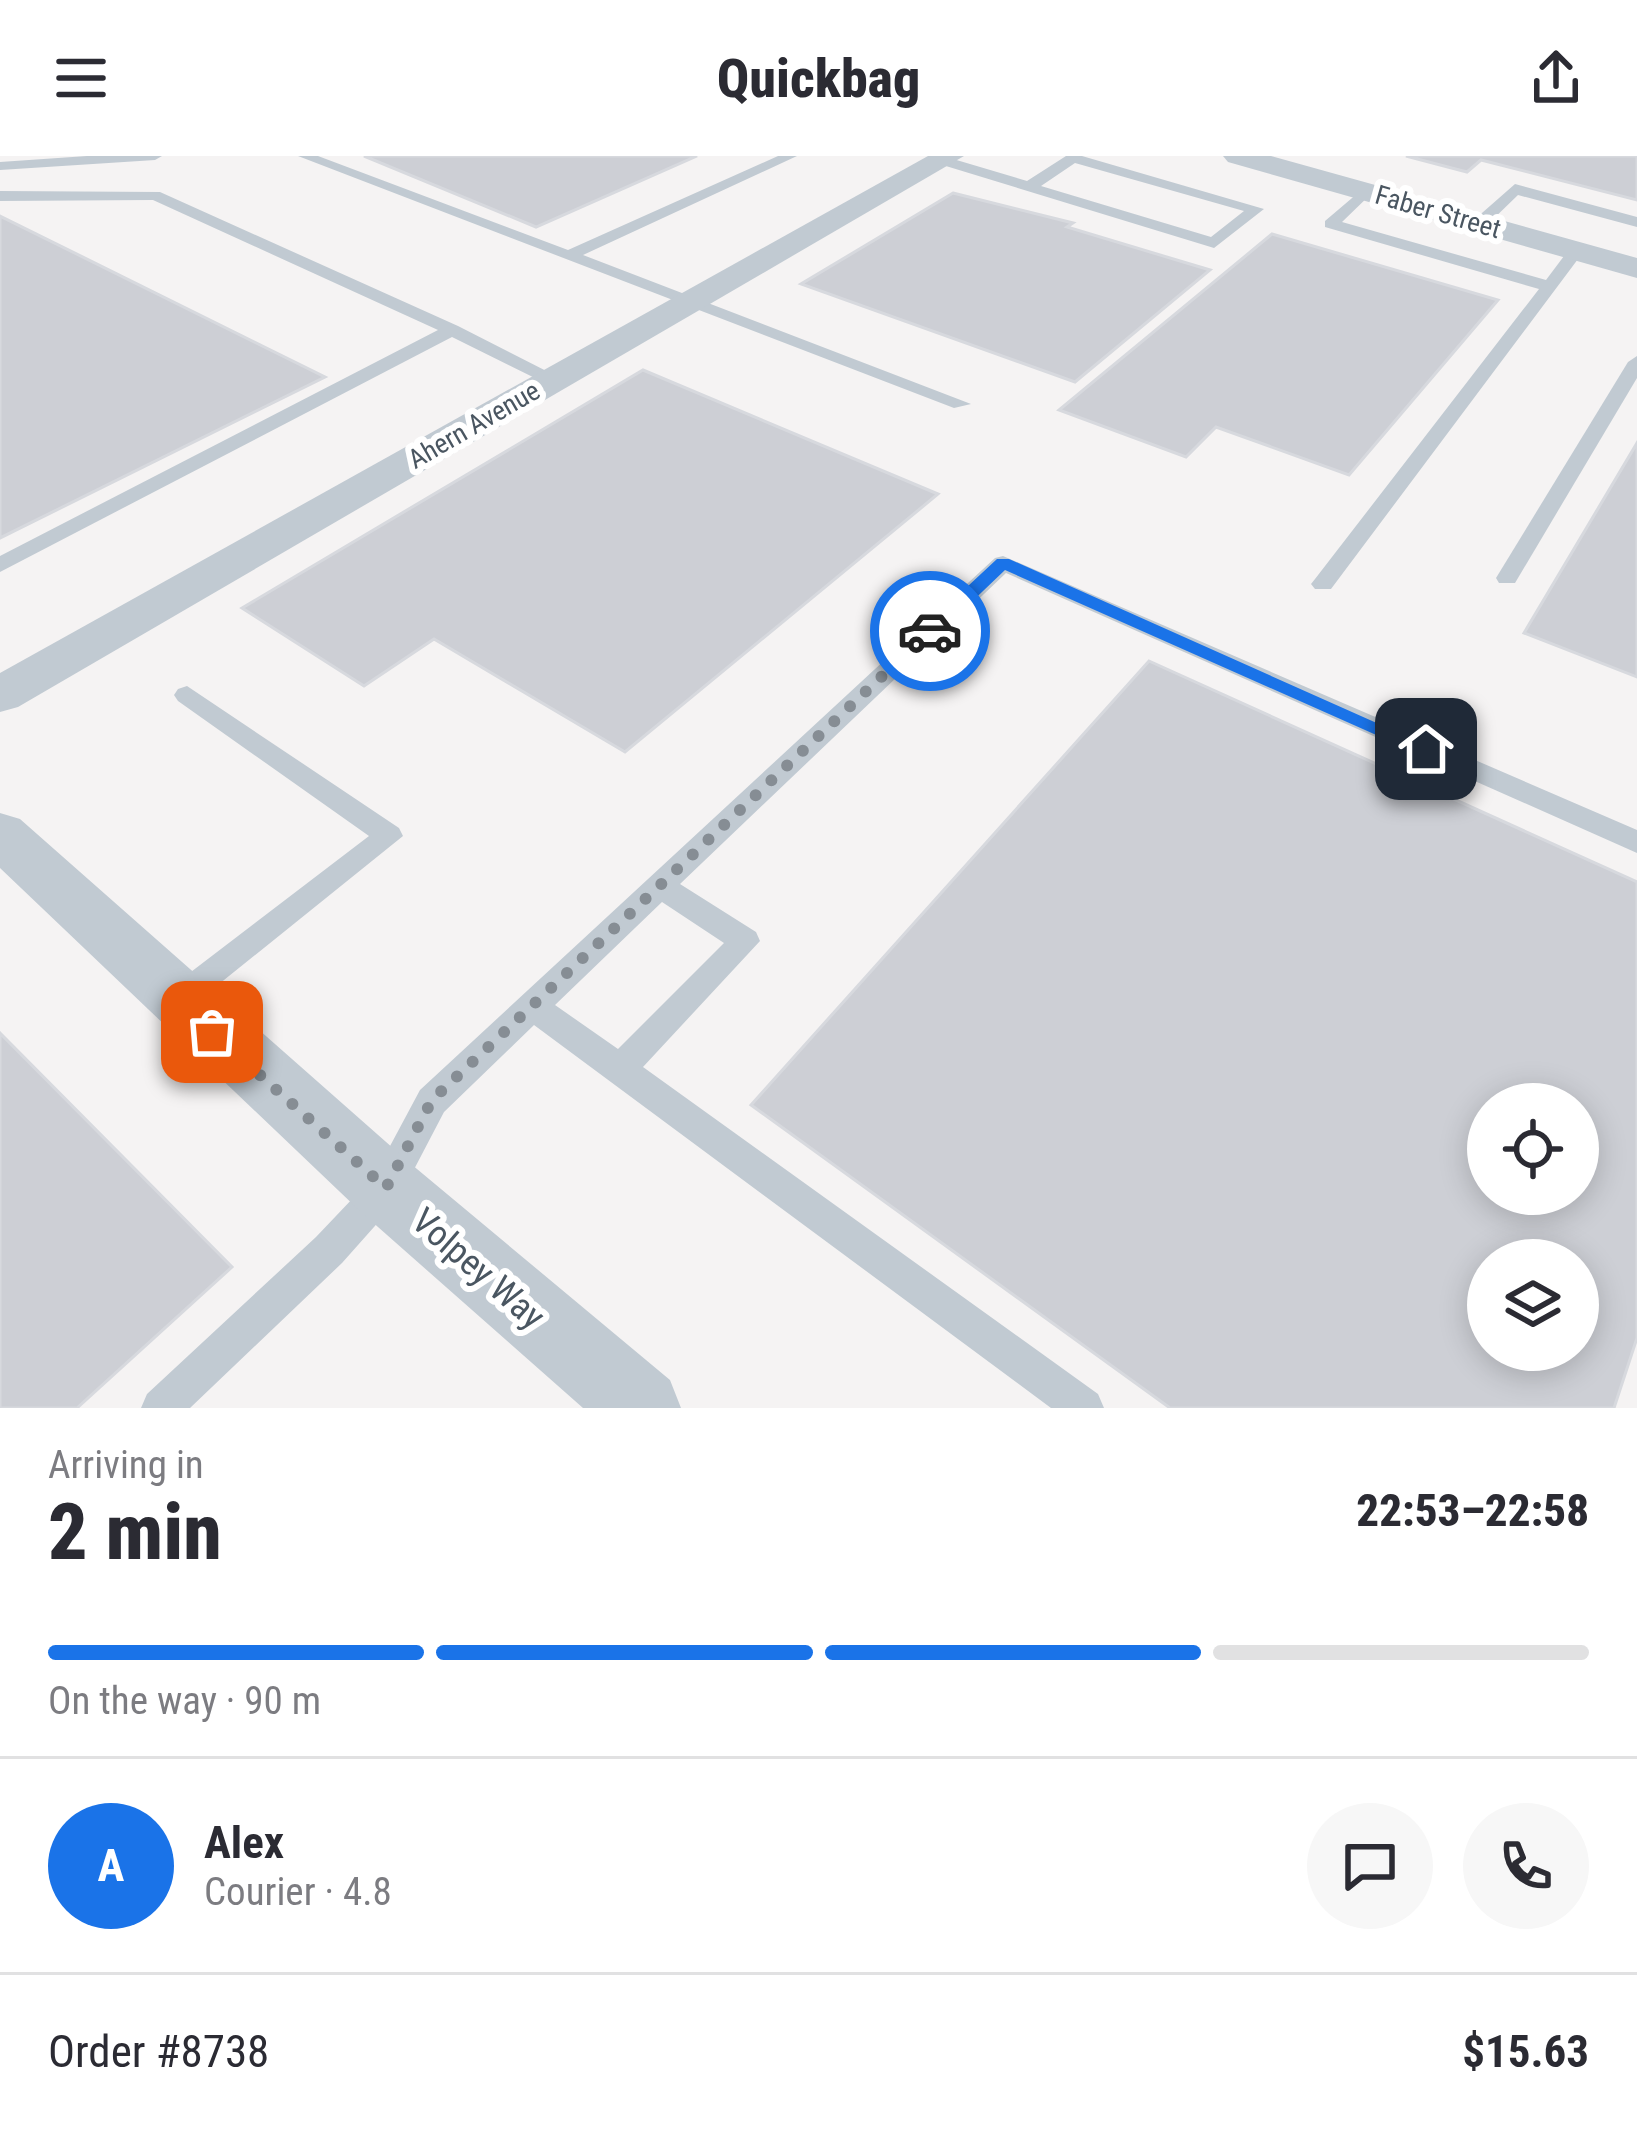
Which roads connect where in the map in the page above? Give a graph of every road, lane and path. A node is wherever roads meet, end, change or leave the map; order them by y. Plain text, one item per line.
1 (155, 156) edge
2 (305, 156) edge
3 (790, 156) edge
4 (1238, 156) edge
5 (945, 158) edge
6 (0, 166) edge
7 (1028, 188) junction
8 (1365, 192) junction
9 (0, 196) edge
10 (1637, 222) edge
11 (1480, 223) junction
12 (1576, 251) junction
13 (570, 255) junction
14 (1637, 268) edge
15 (1550, 287) junction
16 (691, 302) junction
17 (452, 330) junction
18 (1637, 362) edge
19 (554, 380) junction
20 (961, 404) dead end
21 (0, 565) edge
22 (1507, 578) dead end
23 (1324, 584) dead end
24 (0, 694) edge
25 (187, 695) dead end
26 (0, 834) edge
27 (1637, 842) edge
28 (660, 886) junction
29 (177, 1000) junction
30 (533, 1006) junction
31 (620, 1069) junction
32 (386, 1188) junction
33 (161, 1408) edge
34 (642, 1408) edge
35 (1084, 1408) edge

1 - 6 lane
2 - 13 lane
3 - 13 lane
4 - 8 street, Faber Street
5 - 7 lane
5 - 16 street, Ahern Avenue
7 - 7 lane
8 - 11 street, Faber Street
8 - 15 lane
9 - 17 lane
10 - 11 lane
11 - 12 street, Faber Street
12 - 14 street, Faber Street
12 - 15 lane
13 - 16 lane
15 - 23 lane
16 - 19 street, Ahern Avenue
16 - 20 lane
17 - 19 lane
17 - 21 lane
18 - 22 lane
19 - 24 street, Ahern Avenue
25 - 29 lane
26 - 29 street, Volpey Way
27 - 28 lane
28 - 30 lane
28 - 31 lane
29 - 32 street, Volpey Way
30 - 31 lane
30 - 32 lane
31 - 35 lane
32 - 33 lane
32 - 34 street, Volpey Way

